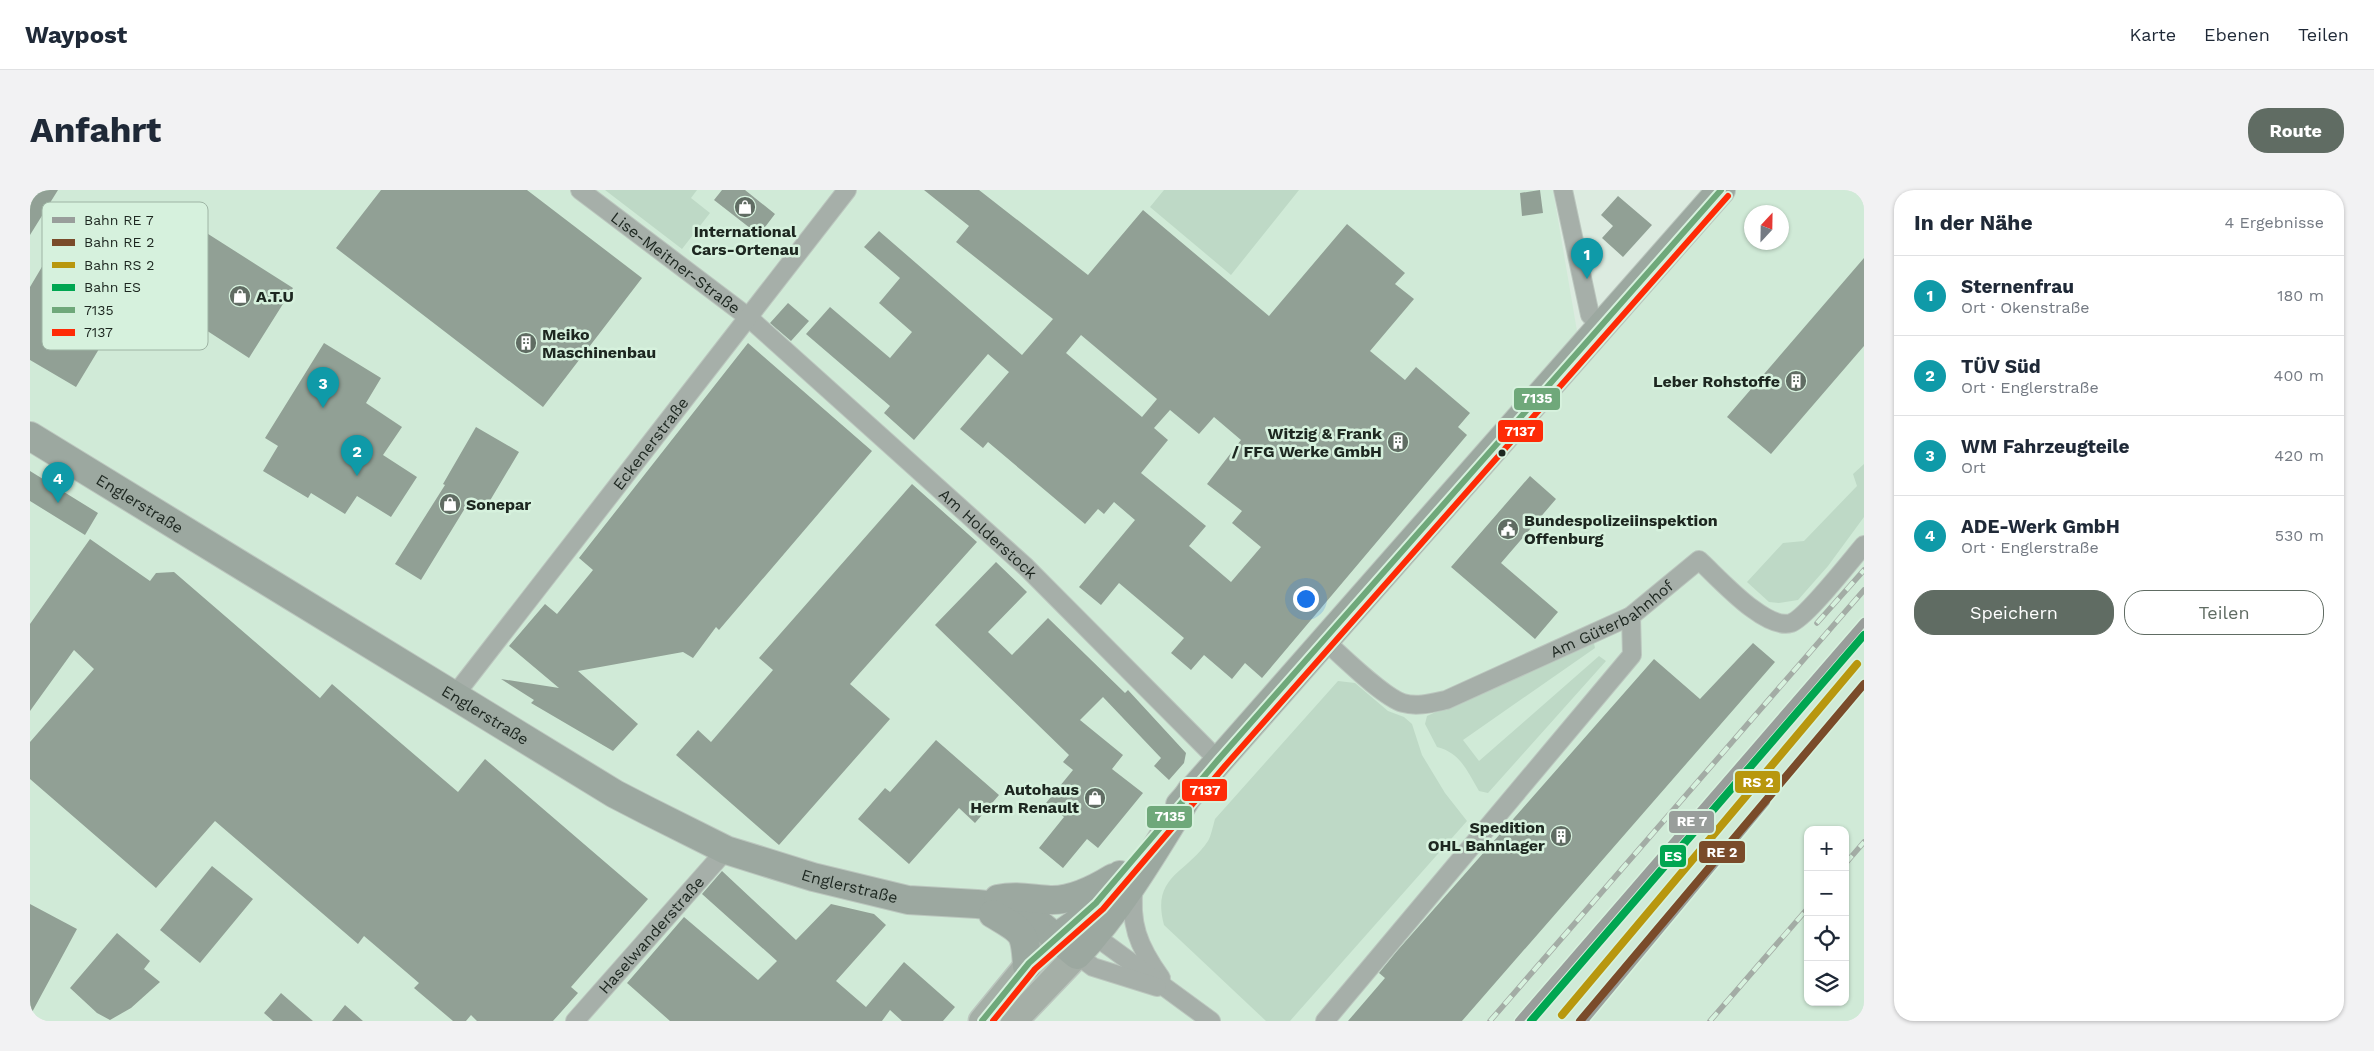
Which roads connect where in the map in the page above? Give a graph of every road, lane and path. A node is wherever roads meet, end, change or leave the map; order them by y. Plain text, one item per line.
1 (580, 190) edge
2 (847, 190) edge
3 (1563, 190) edge
4 (1721, 190) edge
5 (748, 317) junction
6 (1601, 326) junction
7 (30, 436) edge
8 (1864, 545) edge
9 (1632, 616) junction
10 (1324, 640) junction
11 (454, 696) junction
12 (1218, 760) junction
13 (726, 850) junction
14 (1129, 877) junction
15 (1052, 900) junction
16 (977, 904) junction
17 (1077, 937) junction
18 (1027, 966) junction
19 (1172, 992) junction
20 (576, 1021) edge
21 (982, 1021) edge
22 (1014, 1021) edge
23 (1211, 1021) edge
24 (1325, 1021) edge

1 - 5 street, Lise-Meitner-Straße
2 - 5 street, Eckenerstraße
3 - 6 street
4 - 6 main road
5 - 11 street, Eckenerstraße
5 - 12 street, Am Holderstock
6 - 10 main road
7 - 11 main road, Englerstraße
8 - 9 street, Am Güterbahnhof
9 - 10 street, Am Güterbahnhof
9 - 24 street
10 - 12 main road
11 - 13 main road, Englerstraße
12 - 14 main road
13 - 16 main road, Englerstraße
13 - 20 street, Haselwanderstraße
14 - 15 main road, Englerstraße
14 - 17 main road
14 - 19 street
15 - 16 main road, Englerstraße
15 - 17 main road
16 - 17 main road, Englerstraße
16 - 18 main road, Englerstraße
17 - 18 main road
17 - 19 street
17 - 19 street
17 - 22 main road
18 - 21 main road
19 - 23 street

